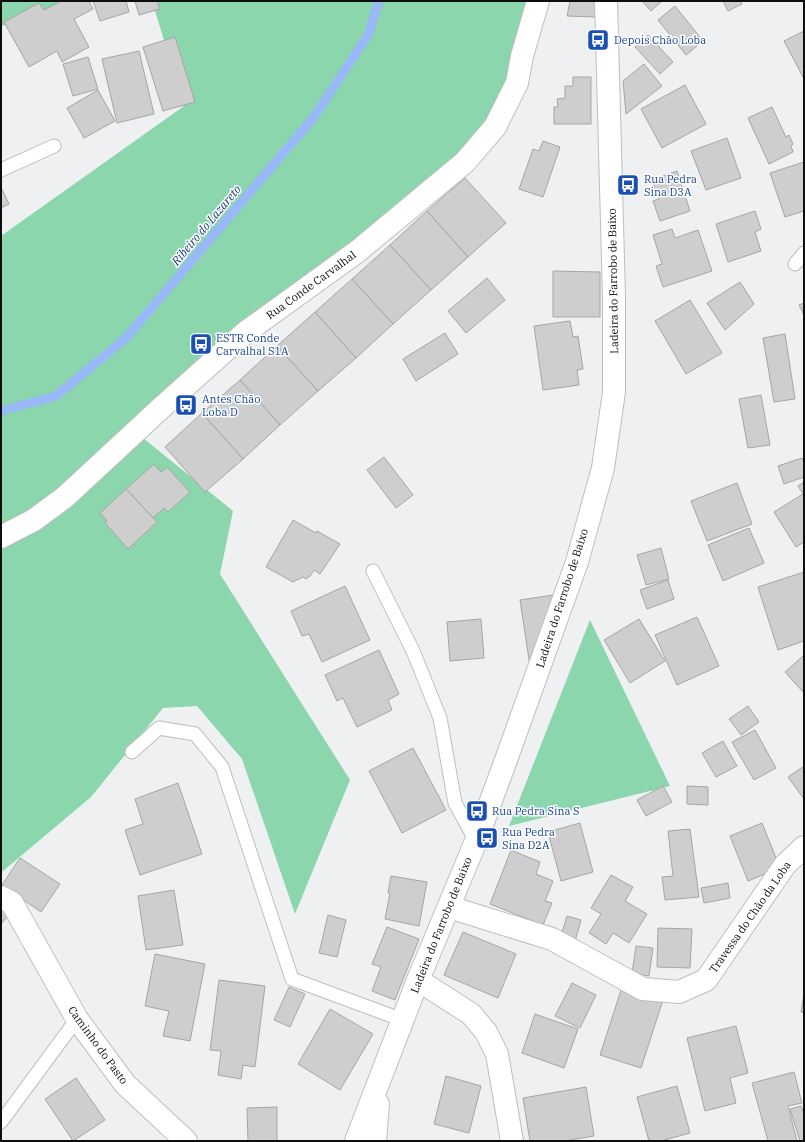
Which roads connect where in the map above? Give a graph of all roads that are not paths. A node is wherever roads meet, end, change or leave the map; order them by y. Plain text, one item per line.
1 (538, 1) edge
2 (606, 1) edge
3 (54, 146) dead end
4 (1, 170) edge
5 (804, 253) edge
6 (795, 264) dead end
7 (1, 537) edge
8 (374, 571) dead end
9 (132, 752) dead end
10 (476, 841) junction
11 (804, 847) edge
12 (1, 897) edge
13 (449, 907) junction
14 (418, 980) junction
15 (77, 1019) junction
16 (403, 1020) junction
17 (379, 1082) junction
18 (1, 1122) edge
19 (186, 1141) edge
20 (356, 1141) edge
21 (375, 1141) edge
22 (512, 1141) edge

1 - 7 street, Rua Conde Carvalhal
2 - 10 street, Ladeira do Farrobo de Baixo
3 - 4 lane
5 - 6 lane
8 - 10 lane
9 - 16 lane
10 - 13 street, Ladeira do Farrobo de Baixo
11 - 13 street, Travessa do Chão da Loba
12 - 15 street, Caminho do Pasto
13 - 14 street, Ladeira do Farrobo de Baixo
14 - 16 street, Ladeira do Farrobo de Baixo
14 - 22 street
15 - 18 lane
15 - 19 street, Caminho do Pasto
16 - 17 street, Ladeira do Farrobo de Baixo
17 - 20 street, Ladeira do Farrobo de Baixo
17 - 21 street

